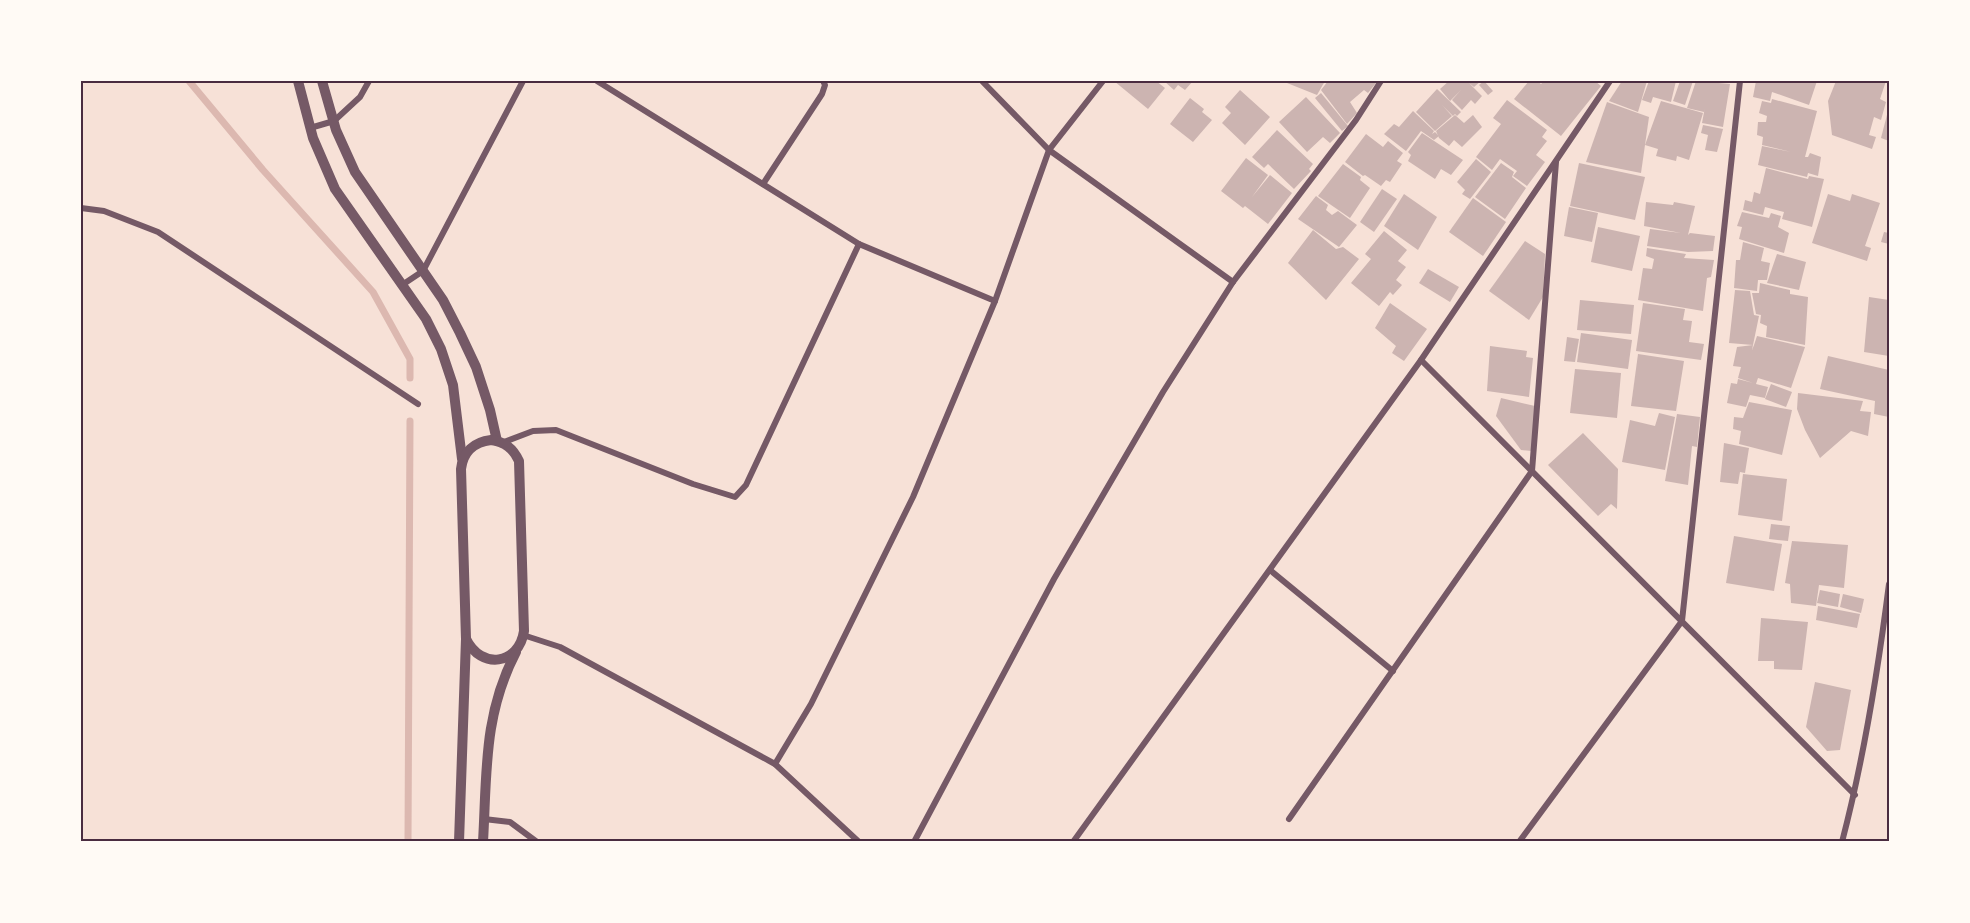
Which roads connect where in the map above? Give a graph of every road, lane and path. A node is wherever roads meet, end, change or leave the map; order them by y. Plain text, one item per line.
1 (298, 81) edge
2 (322, 81) edge
3 (369, 81) edge
4 (523, 81) edge
5 (597, 81) edge
6 (823, 81) edge
7 (982, 81) edge
8 (1103, 81) edge
9 (1381, 81) edge
10 (1610, 81) edge
11 (1740, 81) edge
12 (334, 121) junction
13 (310, 128) junction
14 (1050, 150) junction
15 (1556, 160) junction
16 (764, 184) junction
17 (81, 208) edge
18 (859, 244) junction
19 (423, 271) junction
20 (1233, 282) junction
21 (402, 285) junction
22 (995, 301) junction
23 (1421, 360) junction
24 (418, 404) dead end
25 (501, 442) junction
26 (462, 460) junction
27 (1532, 471) junction
28 (1270, 570) junction
29 (1889, 584) edge
30 (1682, 621) junction
31 (523, 635) junction
32 (466, 639) junction
33 (1886, 640) edge
34 (518, 648) junction
35 (1392, 670) junction
36 (775, 764) junction
37 (1855, 795) junction
38 (484, 819) junction
39 (1289, 819) dead end
40 (459, 842) edge
41 (483, 842) edge
42 (537, 842) edge
43 (859, 842) edge
44 (914, 842) edge
45 (1074, 842) edge
46 (1519, 842) edge
47 (1842, 842) edge

1 - 13 street
2 - 12 street
3 - 12 street
4 - 19 street
5 - 16 street
6 - 16 street
7 - 14 street
8 - 14 street
9 - 20 street
10 - 15 street
11 - 30 street
12 - 13 street
12 - 19 street
13 - 21 street
14 - 20 street
14 - 22 street
15 - 23 street
15 - 27 street
16 - 18 street
17 - 24 street
18 - 22 street
18 - 25 street
19 - 21 street
19 - 25 street
20 - 44 street
21 - 26 street
22 - 36 street
23 - 27 street
23 - 28 street
25 - 26 street
25 - 31 street
26 - 32 street
27 - 30 street
27 - 35 street
28 - 35 street
28 - 45 street
29 - 33 street
30 - 37 street
30 - 46 street
31 - 34 street
31 - 36 street
32 - 34 street
32 - 40 street
33 - 37 street
34 - 38 street
35 - 39 street
36 - 43 street
37 - 47 street
38 - 41 street
38 - 42 street

